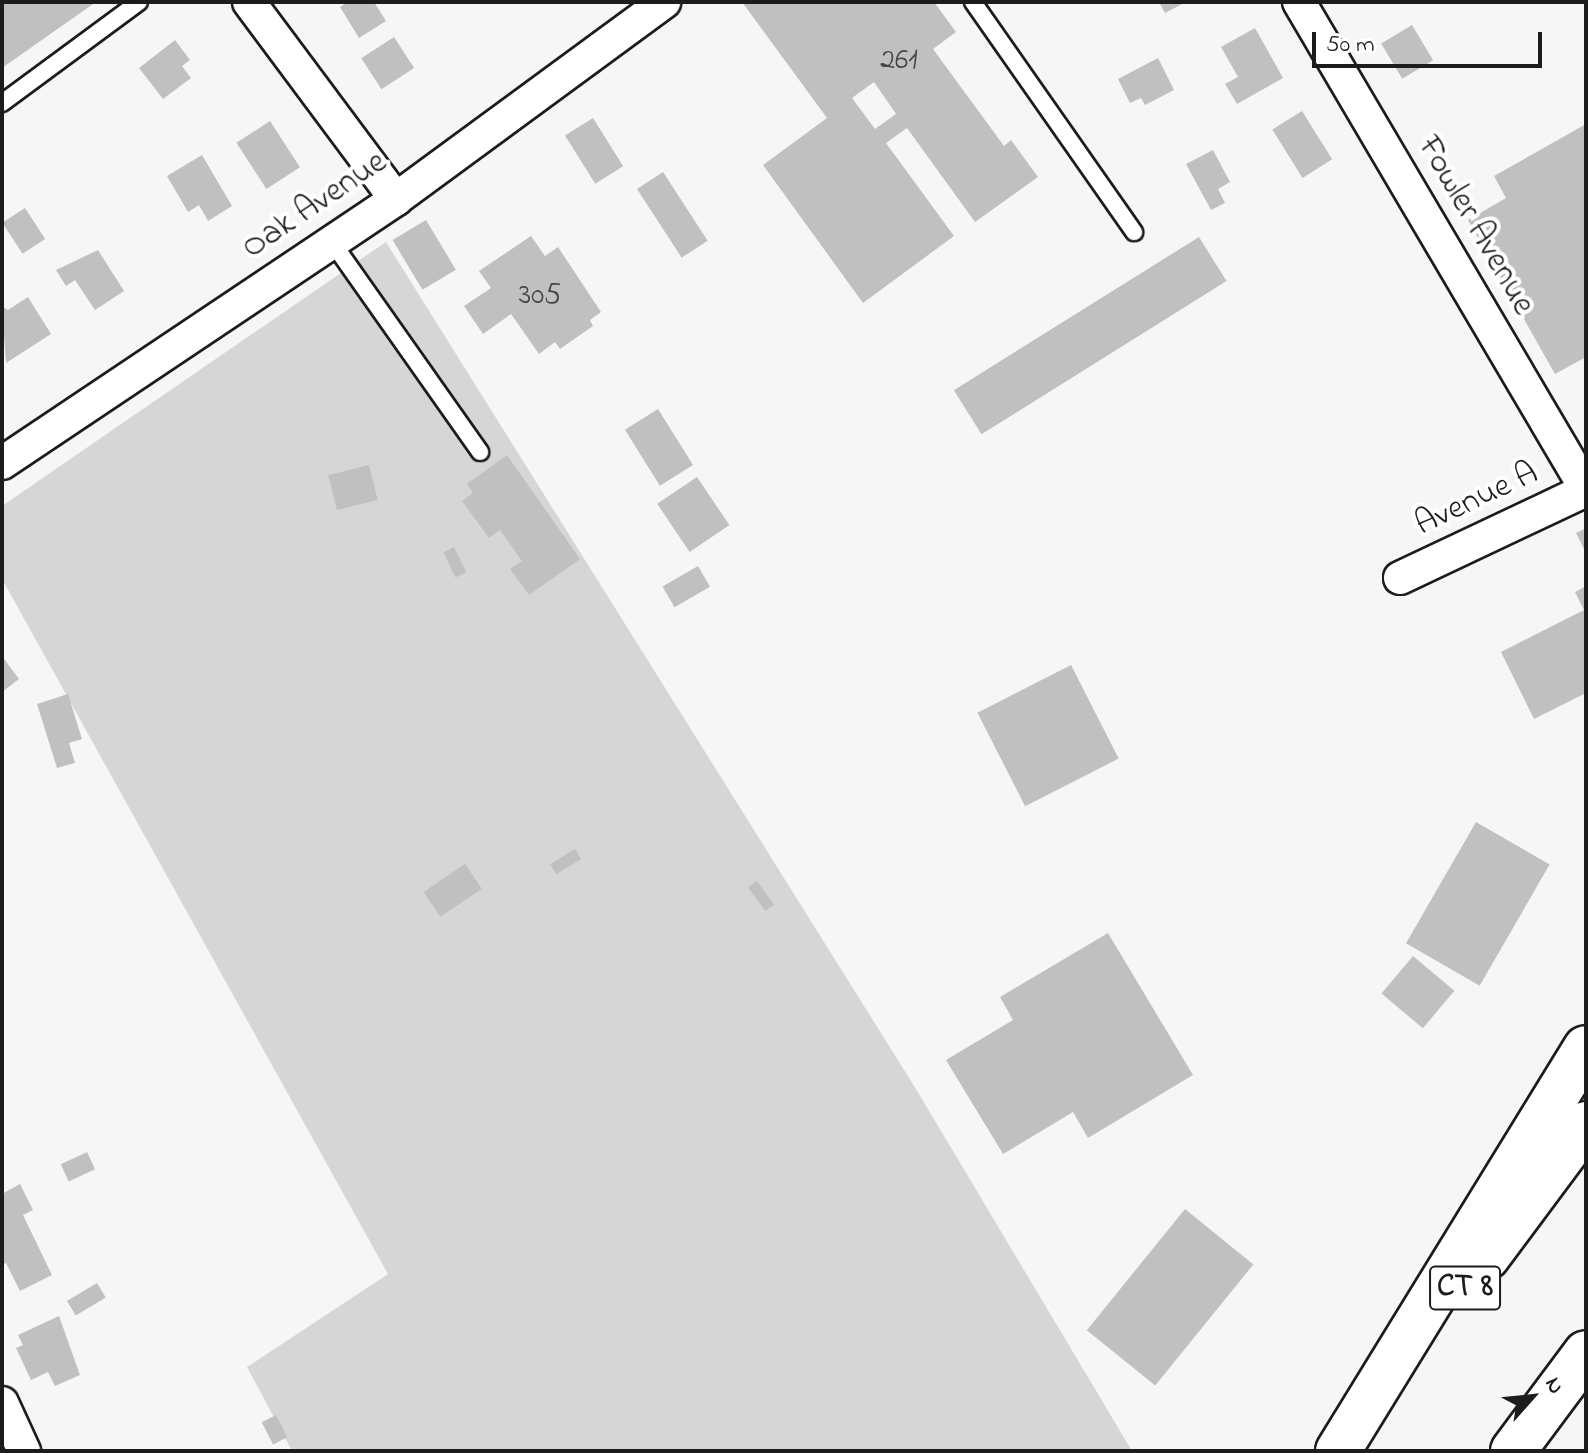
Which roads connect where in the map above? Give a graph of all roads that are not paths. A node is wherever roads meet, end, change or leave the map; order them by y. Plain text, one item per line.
1 (139, 2) edge
2 (249, 2) edge
3 (664, 2) edge
4 (973, 2) edge
5 (1299, 2) edge
6 (2, 103) edge
7 (396, 199) junction
8 (1134, 232) dead end
9 (332, 242) junction
10 (480, 452) dead end
11 (2, 463) edge
12 (1586, 490) edge
13 (1400, 578) dead end
14 (1586, 1048) edge
15 (1586, 1124) edge
16 (1586, 1353) edge
17 (2, 1403) edge
18 (24, 1451) edge
19 (1341, 1451) edge
20 (1513, 1451) edge

1 - 6 lane
2 - 7 street
3 - 7 street, Oak Avenue
4 - 8 lane
5 - 12 street, Fowler Avenue
7 - 9 street, Oak Avenue
9 - 10 lane
9 - 11 street, Oak Avenue
12 - 13 street, Avenue A
14 - 19 highway
15 - 19 highway, CT 8
16 - 20 highway
17 - 18 street

